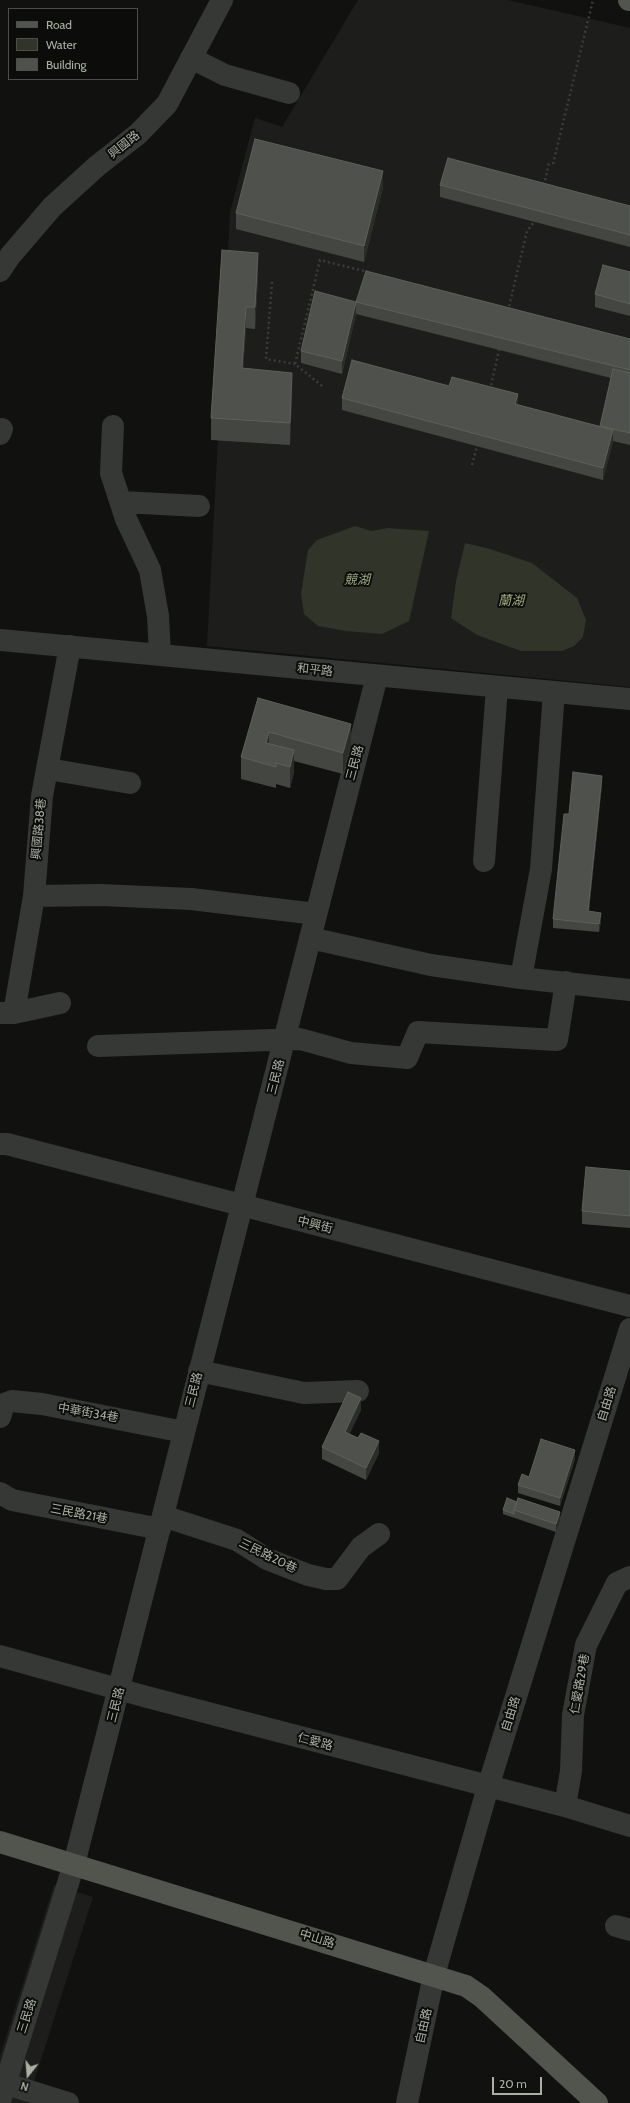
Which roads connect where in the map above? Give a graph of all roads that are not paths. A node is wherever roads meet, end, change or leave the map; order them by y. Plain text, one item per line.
1 (222, 0) edge
2 (191, 58) junction
3 (288, 93) dead end
4 (0, 271) edge
5 (114, 426) dead end
6 (122, 502) junction
7 (199, 506) dead end
8 (0, 640) edge
9 (70, 646) junction
10 (160, 654) junction
11 (377, 676) junction
12 (497, 687) junction
13 (554, 692) junction
14 (630, 699) edge
15 (48, 769) junction
16 (130, 783) dead end
17 (484, 861) dead end
18 (34, 896) junction
19 (316, 914) junction
20 (310, 938) junction
21 (521, 978) junction
22 (566, 982) junction
23 (630, 990) edge
24 (60, 1003) dead end
25 (7, 1013) edge
26 (285, 1040) junction
27 (98, 1046) dead end
28 (0, 1144) edge
29 (243, 1206) junction
30 (630, 1306) edge
31 (630, 1329) edge
32 (199, 1371) junction
33 (358, 1391) dead end
34 (0, 1417) edge
35 (184, 1432) junction
36 (0, 1493) edge
37 (161, 1523) junction
38 (379, 1534) dead end
39 (630, 1577) edge
40 (0, 1656) edge
41 (120, 1690) junction
42 (488, 1787) junction
43 (565, 1806) junction
44 (630, 1826) edge
45 (0, 1842) edge
46 (74, 1864) junction
47 (434, 1975) junction
48 (2, 2089) edge
49 (68, 2103) edge
50 (407, 2103) edge
51 (597, 2103) edge

1 - 2 street, 興國路
2 - 3 street
2 - 4 street, 興國路
5 - 6 street
6 - 7 street
6 - 10 street
8 - 9 street, 和平路
9 - 10 street, 和平路
9 - 15 street, 興國路38巷
10 - 11 street, 和平路
11 - 12 street, 和平路
11 - 19 street, 三民路
12 - 13 street, 和平路
12 - 17 street
13 - 14 street, 和平路
13 - 21 street
15 - 16 street
15 - 18 street, 興國路38巷
18 - 19 street
18 - 25 street, 興國路38巷
19 - 20 street, 三民路
20 - 21 street
20 - 26 street, 三民路
21 - 22 street
22 - 23 street
22 - 26 street
24 - 25 street, 興國路38巷
26 - 27 street
26 - 29 street, 三民路
28 - 29 street, 中興街
29 - 30 street, 中興街
29 - 32 street, 三民路
31 - 42 street, 自由路
32 - 33 street
32 - 35 street, 三民路
34 - 35 street, 中華街34巷
35 - 37 street, 三民路
36 - 37 street, 三民路21巷
37 - 38 street, 三民路20巷
37 - 41 street, 三民路
39 - 43 street, 仁愛路29巷
40 - 41 street, 仁愛路
41 - 42 street, 仁愛路
41 - 46 street, 三民路
42 - 43 street, 仁愛路
42 - 47 street, 自由路
43 - 44 street, 仁愛路
45 - 46 main road, 中山路
46 - 47 main road, 中山路
46 - 48 street, 三民路
47 - 50 street, 自由路
47 - 51 main road, 中山路
48 - 49 street

